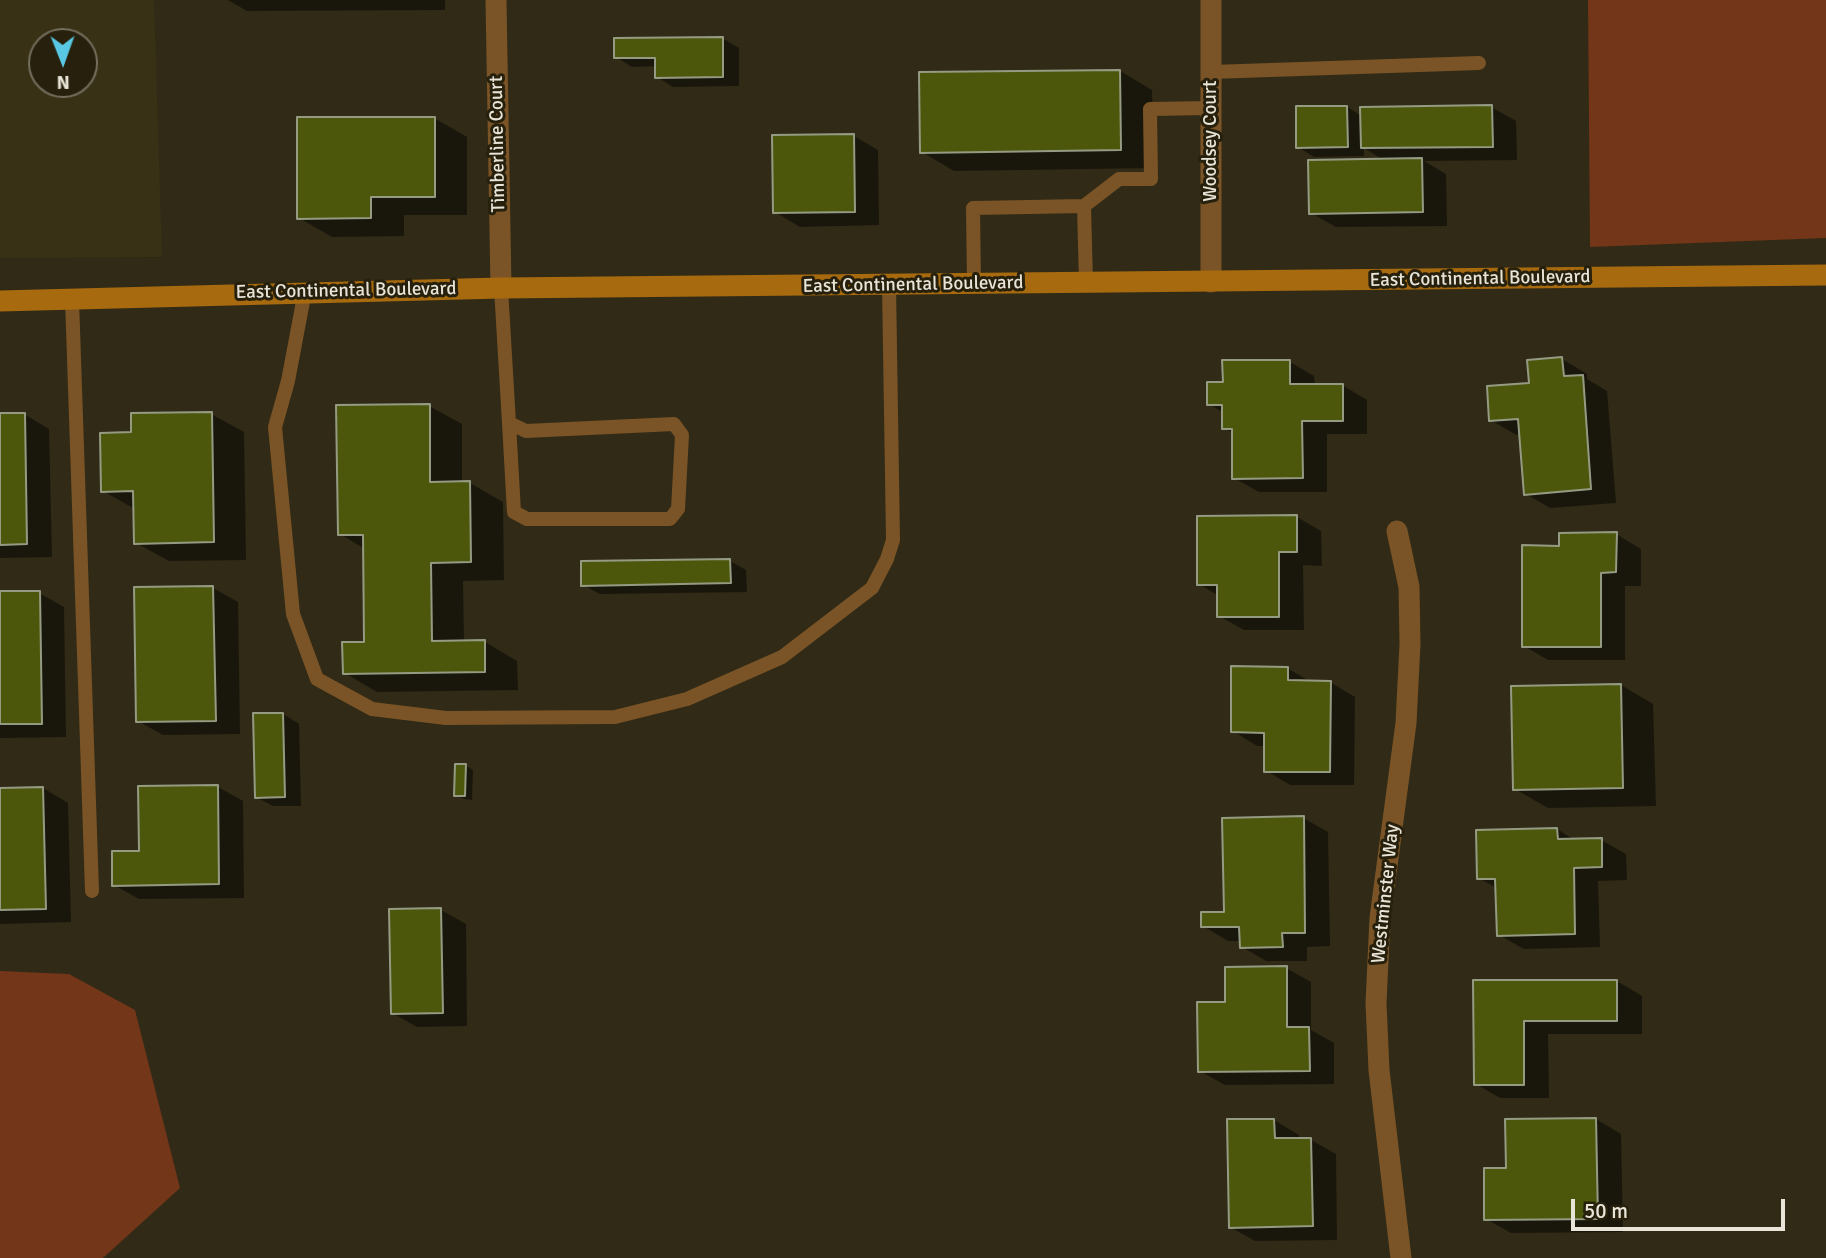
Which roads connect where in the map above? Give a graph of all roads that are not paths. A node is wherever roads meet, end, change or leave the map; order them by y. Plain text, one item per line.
1 (496, 0) edge
2 (1211, 0) edge
3 (1479, 63) dead end
4 (1211, 72) junction
5 (1211, 108) junction
6 (1084, 206) junction
7 (1826, 275) edge
8 (1211, 282) junction
9 (1086, 283) junction
10 (974, 284) junction
11 (890, 285) junction
12 (501, 288) junction
13 (305, 291) junction
14 (72, 299) junction
15 (0, 301) edge
16 (509, 423) junction
17 (1396, 531) dead end
18 (92, 891) dead end
19 (1401, 1258) edge

1 - 12 street, Timberline Court
2 - 4 street, Woodsey Court
3 - 4 lane
4 - 5 street, Woodsey Court
5 - 6 lane
5 - 8 street, Woodsey Court
6 - 9 lane
6 - 10 lane
7 - 8 main road, East Continental Boulevard
8 - 9 main road, East Continental Boulevard
9 - 10 main road, East Continental Boulevard
10 - 11 main road, East Continental Boulevard
11 - 12 main road, East Continental Boulevard
11 - 13 lane
12 - 13 main road, East Continental Boulevard
12 - 16 lane
13 - 14 main road, East Continental Boulevard
14 - 15 main road, East Continental Boulevard
14 - 18 lane
16 - 16 lane
17 - 19 street, Westminster Way

